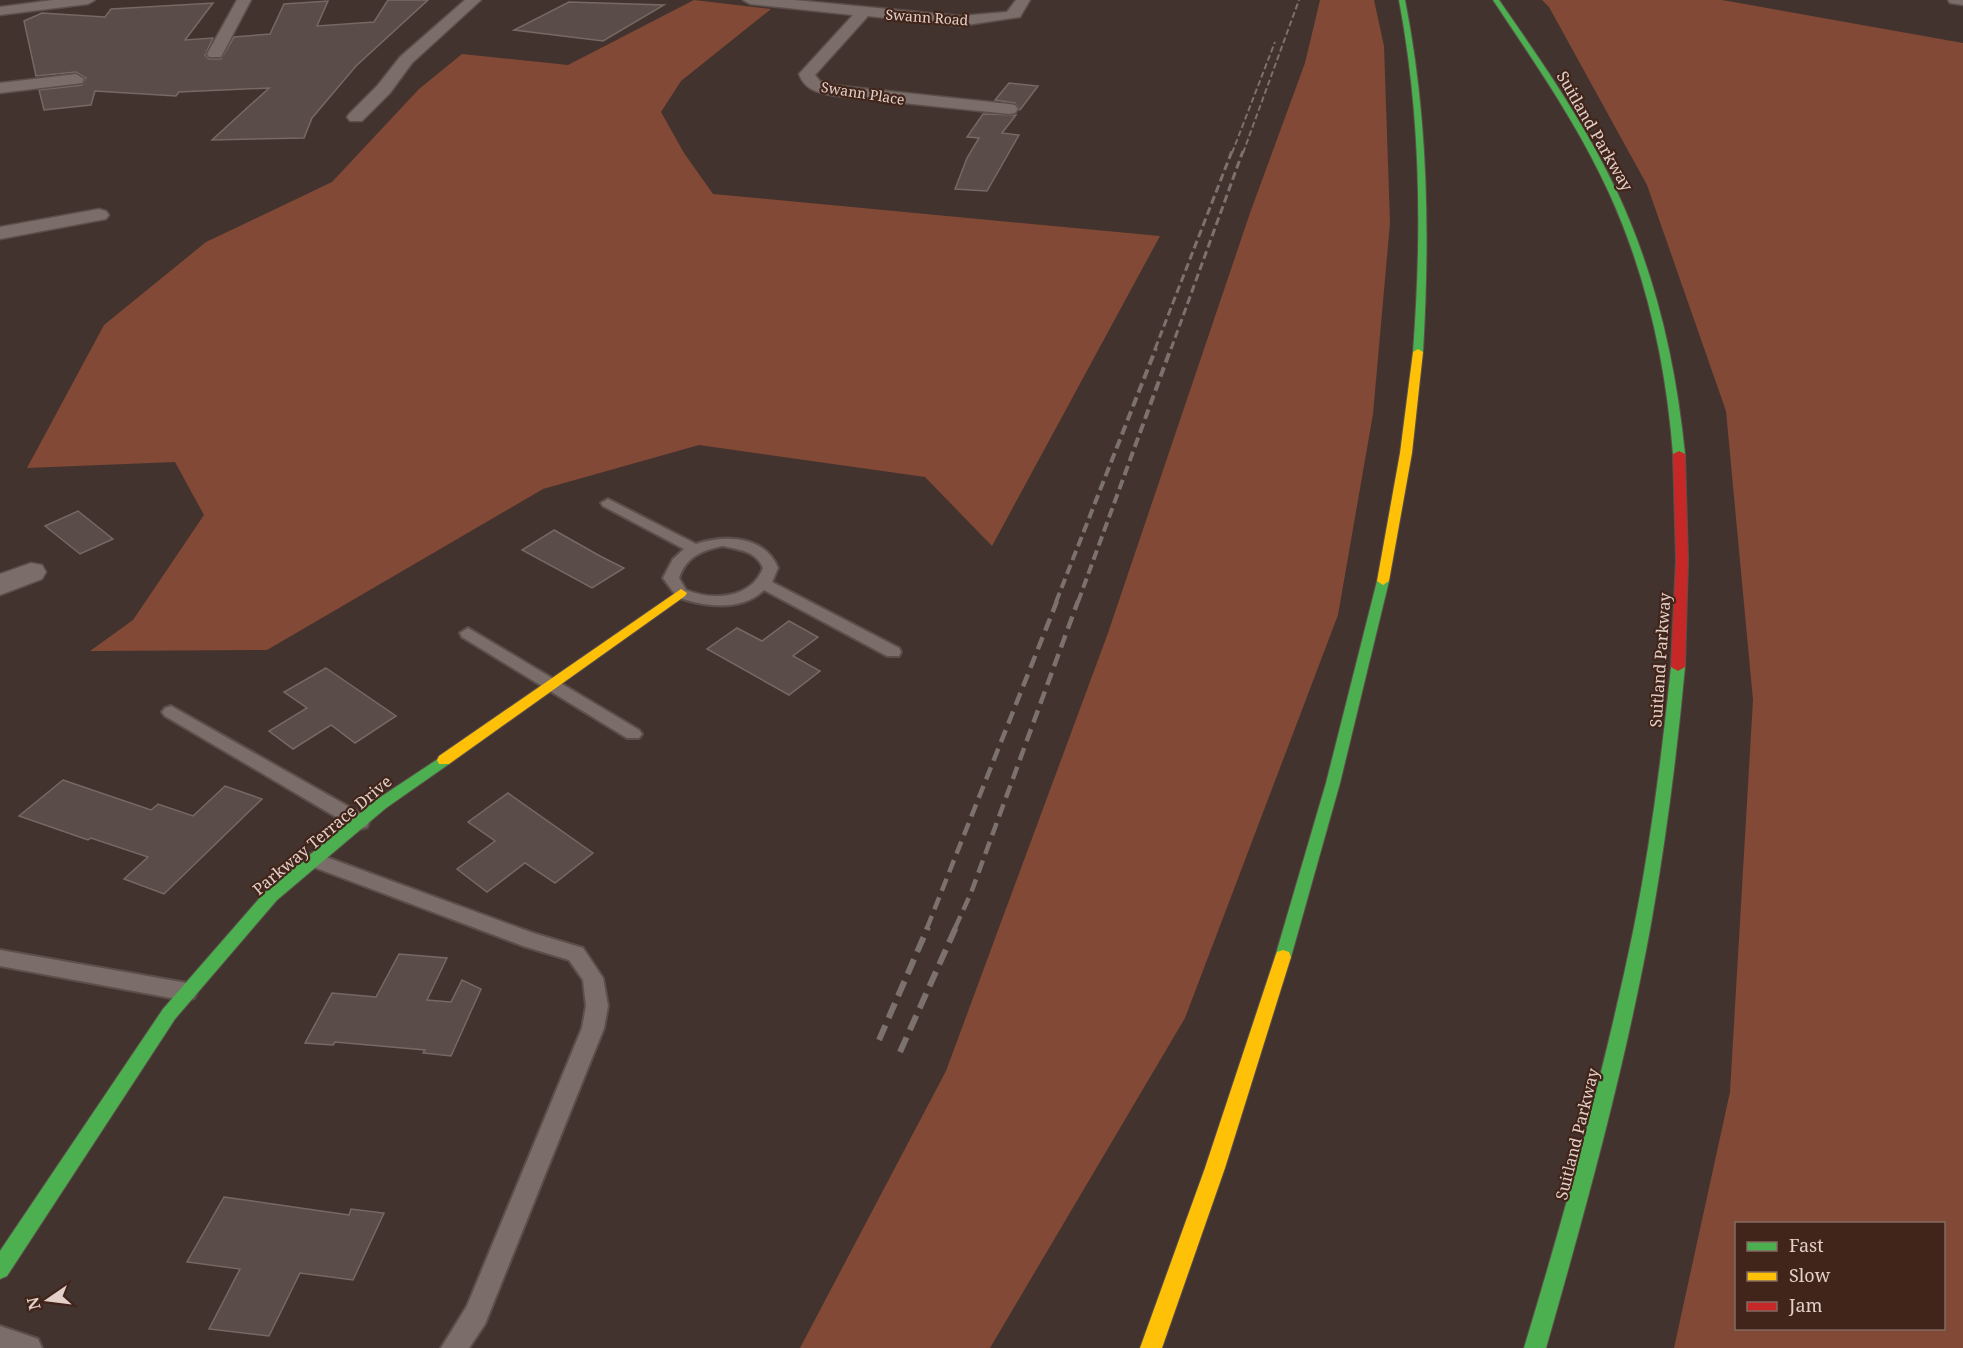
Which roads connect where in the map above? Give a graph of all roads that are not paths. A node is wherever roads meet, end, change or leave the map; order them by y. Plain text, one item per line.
1 (88, 0) edge
2 (244, 0) edge
3 (474, 0) edge
4 (750, 0) edge
5 (1023, 0) edge
6 (1402, 0) edge
7 (1496, 0) edge
8 (1955, 0) edge
9 (1963, 1) edge
10 (0, 11) edge
11 (864, 12) junction
12 (214, 54) dead end
13 (76, 79) dead end
14 (0, 88) edge
15 (1009, 109) dead end
16 (356, 117) dead end
17 (99, 215) dead end
18 (0, 233) edge
19 (608, 503) dead end
20 (695, 549) junction
21 (31, 572) dead end
22 (764, 584) junction
23 (0, 586) edge
24 (681, 593) junction
25 (468, 633) dead end
26 (892, 652) dead end
27 (551, 684) junction
28 (171, 712) dead end
29 (633, 734) dead end
30 (360, 822) junction
31 (315, 860) junction
32 (0, 958) edge
33 (188, 992) junction
34 (0, 1269) edge
35 (0, 1339) edge
36 (29, 1348) edge
37 (454, 1348) edge
38 (1151, 1348) edge
39 (1535, 1348) edge

1 - 10 street
2 - 12 street
3 - 16 street
4 - 11 street, Swann Road
5 - 11 street, Swann Road
6 - 38 main road
7 - 39 main road, Suitland Parkway
8 - 9 street
11 - 15 street, Swann Place
13 - 14 street
17 - 18 street
19 - 20 lane
20 - 22 lane
20 - 24 lane
21 - 23 street
22 - 24 lane
22 - 26 lane
24 - 27 main road, Parkway Terrace Drive
25 - 27 lane
27 - 29 lane
27 - 30 main road, Parkway Terrace Drive
28 - 30 lane
30 - 31 main road, Parkway Terrace Drive
31 - 33 main road, Parkway Terrace Drive
31 - 37 lane
32 - 33 lane
33 - 34 main road, Parkway Terrace Drive
35 - 36 lane

